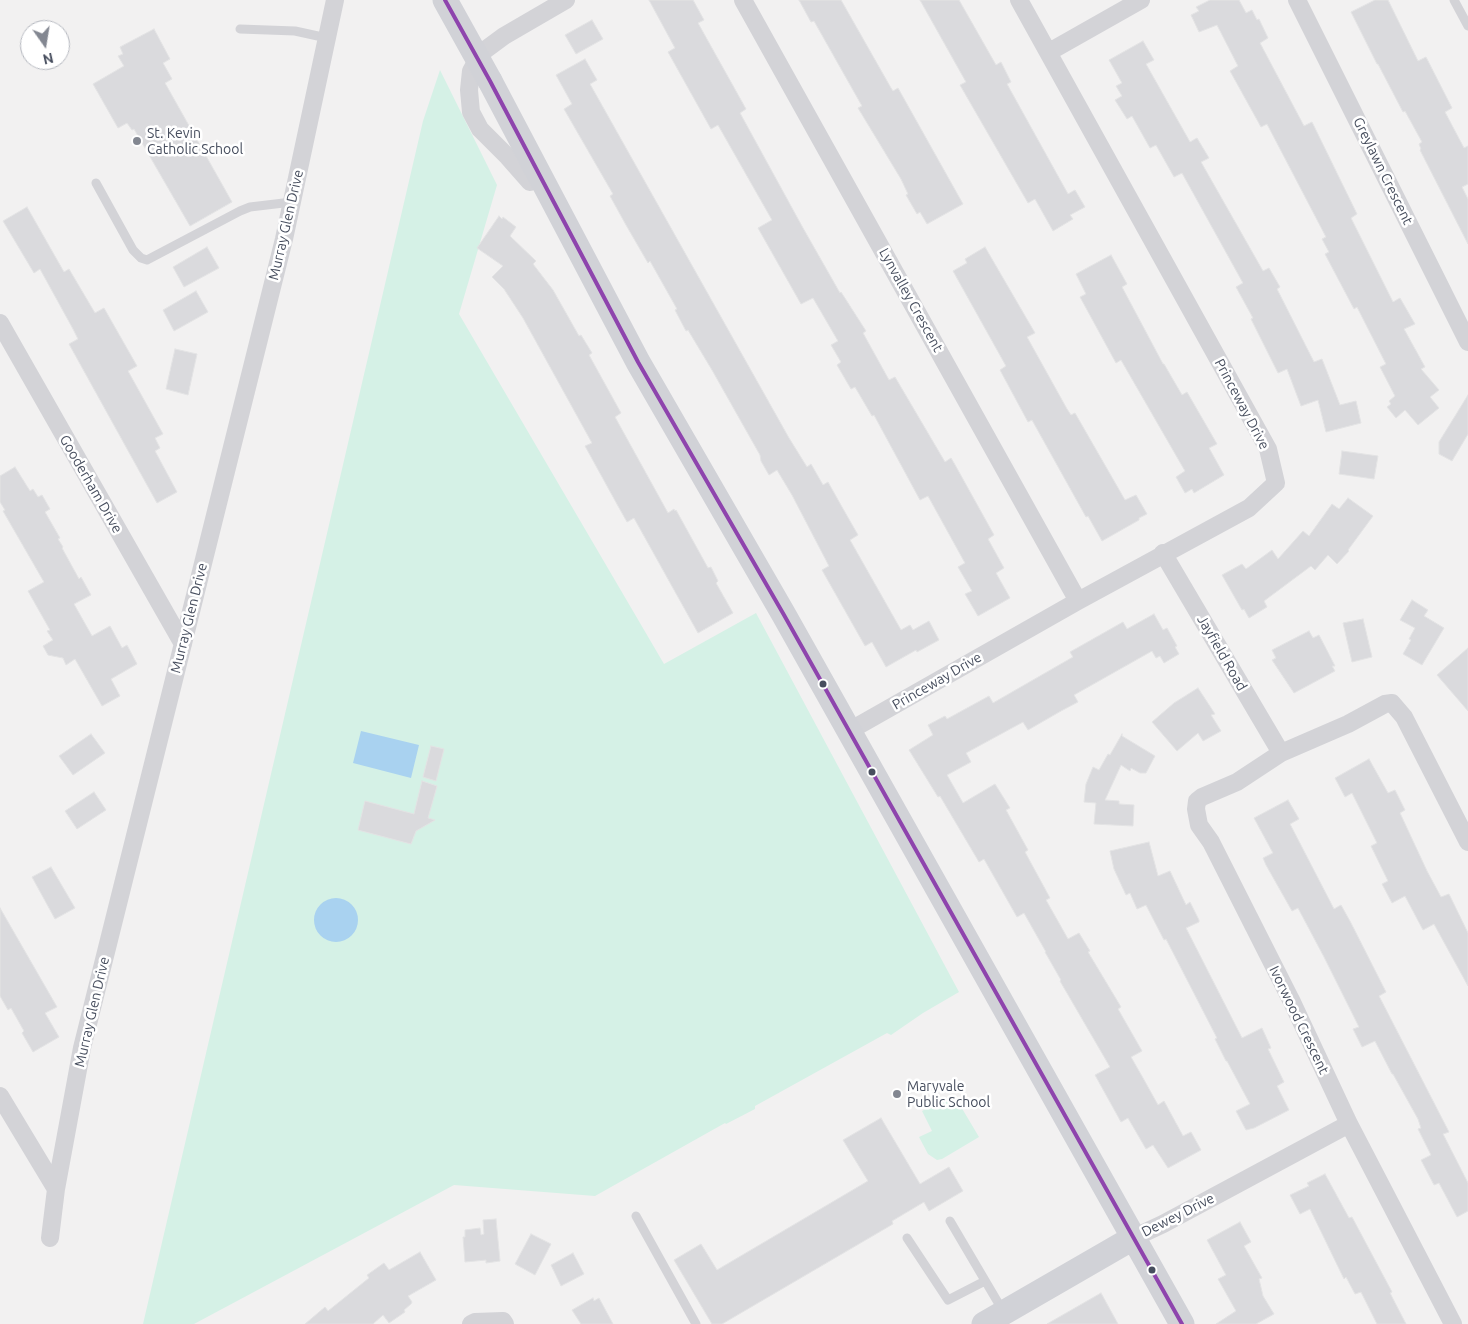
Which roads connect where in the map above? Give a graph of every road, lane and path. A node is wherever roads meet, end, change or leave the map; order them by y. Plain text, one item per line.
1 (335, 0) edge
2 (445, 0) edge
3 (566, 0) edge
4 (743, 0) edge
5 (1019, 0) edge
6 (1141, 0) edge
7 (1296, 0) edge
8 (1454, 0) edge
9 (1468, 26) edge
10 (240, 29) dead end
11 (327, 38) junction
12 (1048, 52) junction
13 (530, 182) dead end
14 (96, 183) dead end
15 (292, 202) junction
16 (0, 323) edge
17 (1468, 342) edge
18 (1163, 553) junction
19 (1078, 601) junction
20 (183, 644) junction
21 (849, 731) junction
22 (1281, 753) junction
23 (1468, 842) edge
24 (0, 1096) edge
25 (1349, 1124) junction
26 (56, 1190) junction
27 (636, 1216) dead end
28 (950, 1221) dead end
29 (50, 1238) dead end
30 (908, 1238) dead end
31 (1133, 1238) junction
32 (985, 1280) junction
33 (994, 1318) edge
34 (470, 1324) edge
35 (504, 1324) edge
36 (696, 1324) edge
37 (1182, 1324) edge
38 (1453, 1324) edge

1 - 11 street, Murray Glen Drive
2 - 21 street, bridge
3 - 13 street
4 - 19 street, Lynvalley Crescent
5 - 12 street, Princeway Drive
6 - 12 street
7 - 17 street, Greylawn Crescent
8 - 9 lane
10 - 11 lane
11 - 15 street, Murray Glen Drive
12 - 18 street, Princeway Drive
14 - 15 lane
15 - 20 street, Murray Glen Drive
16 - 20 street, Gooderham Drive
18 - 19 street, Princeway Drive
18 - 22 street, Jayfield Road
19 - 21 street, Princeway Drive
20 - 26 street, Murray Glen Drive
21 - 31 street
22 - 23 street
22 - 25 street, Ivorwood Crescent
24 - 26 street
25 - 31 street, Dewey Drive
25 - 38 street, Ivorwood Crescent
26 - 29 street, Murray Glen Drive
27 - 36 lane
28 - 32 lane
30 - 32 lane
31 - 33 street, Dewey Drive
31 - 37 street
32 - 33 lane
34 - 35 street

